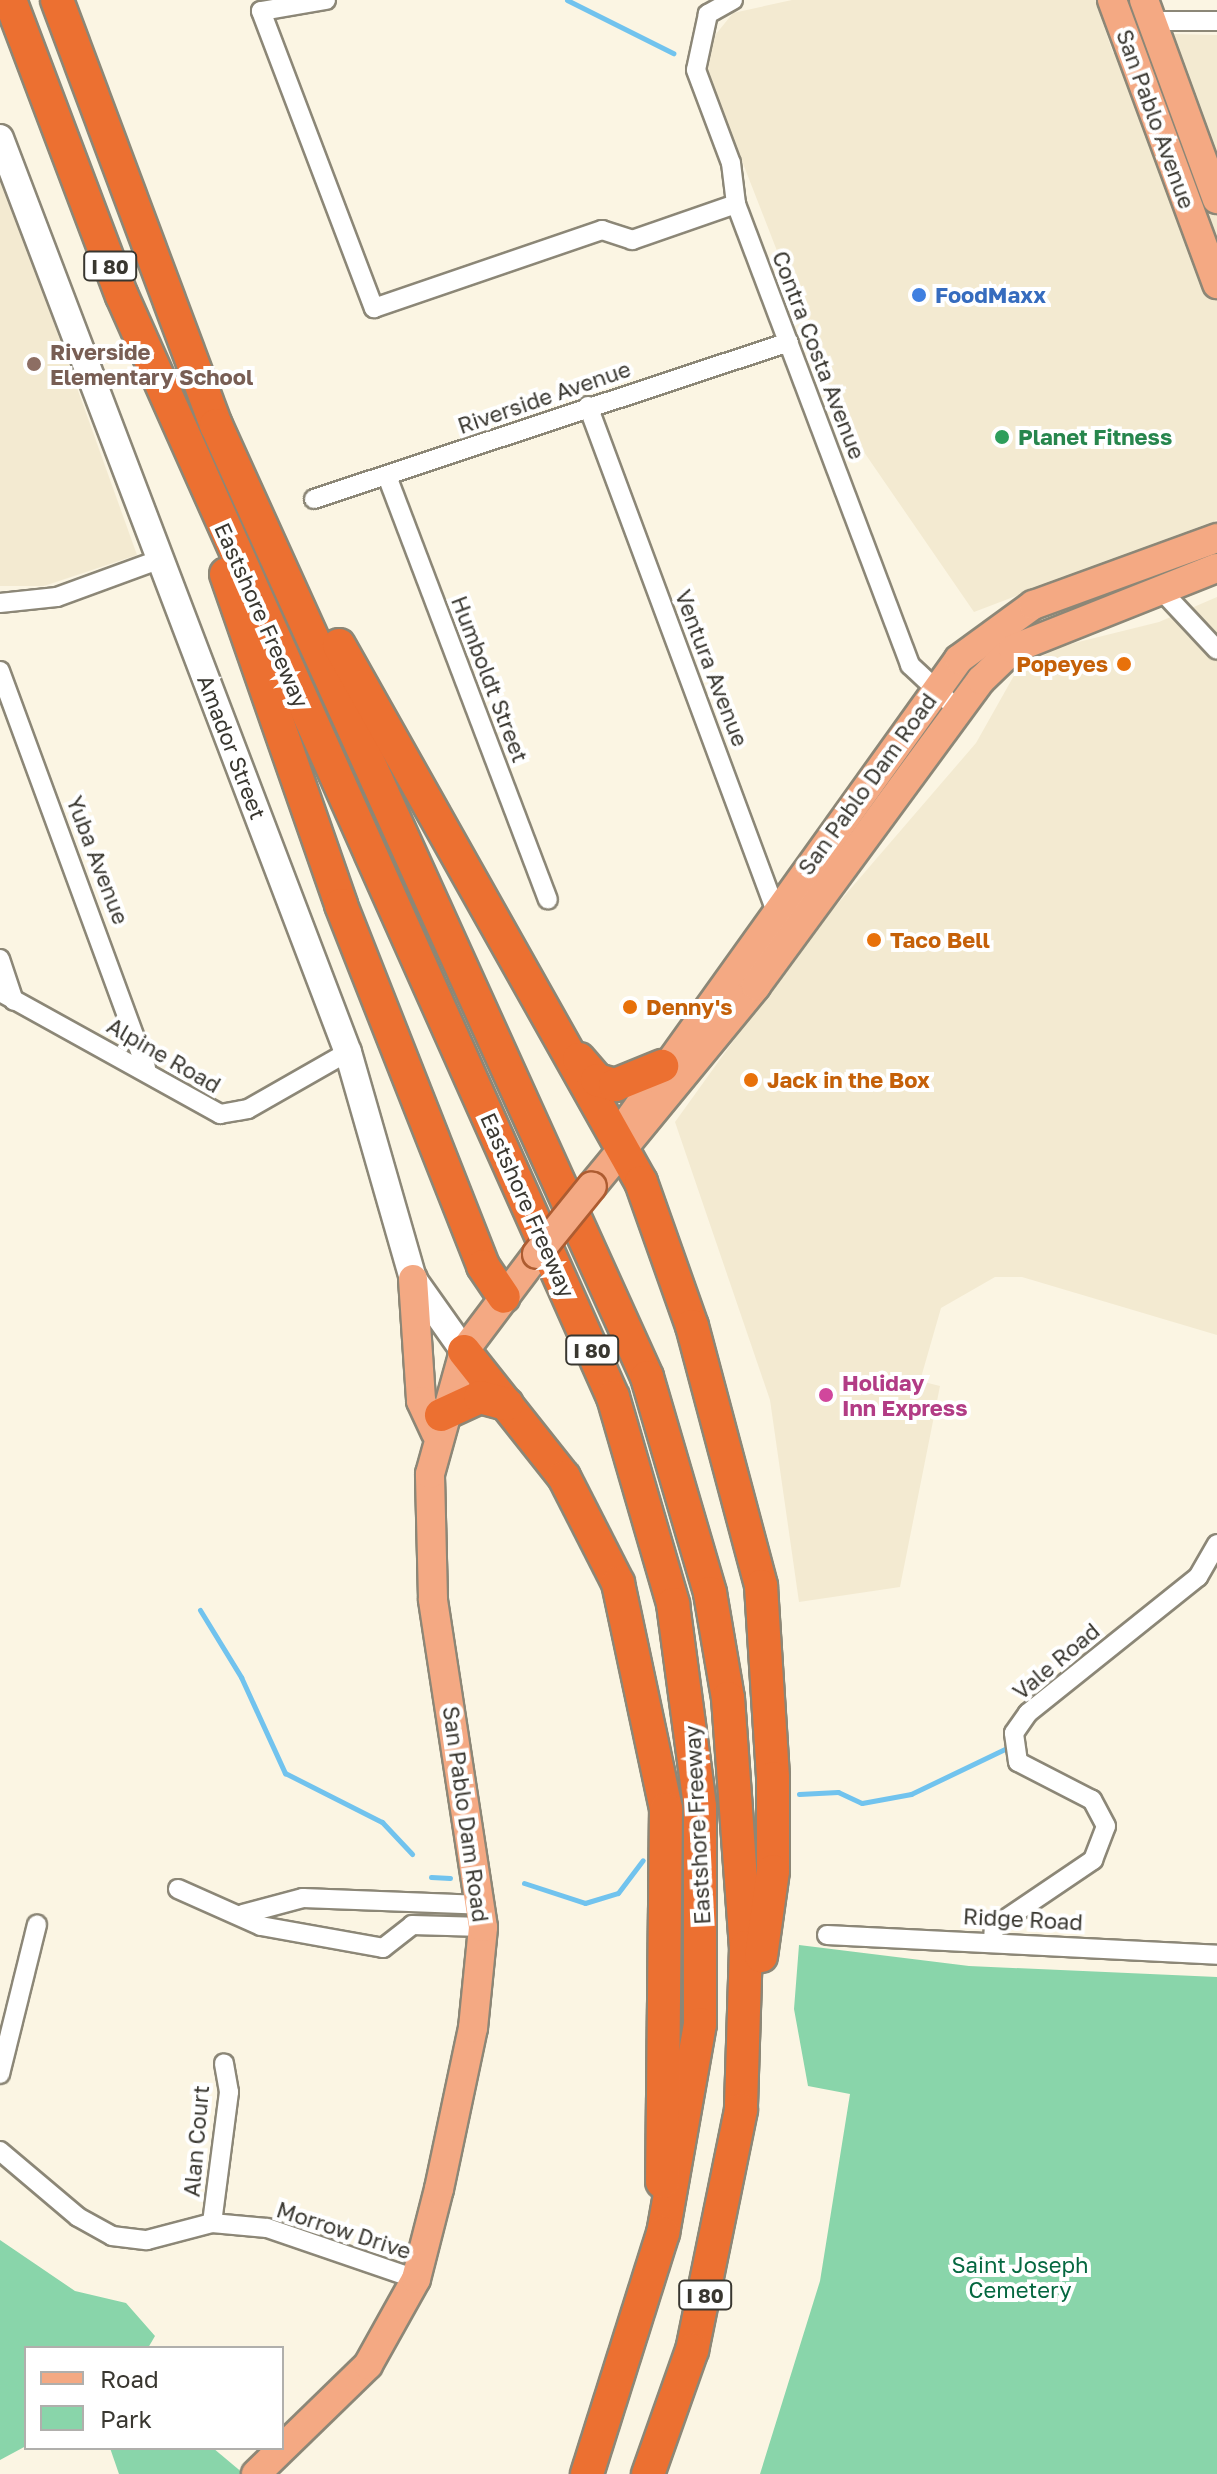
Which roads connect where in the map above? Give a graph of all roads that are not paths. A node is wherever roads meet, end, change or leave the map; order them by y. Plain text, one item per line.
1 (10, 0) edge
2 (57, 0) edge
3 (73, 0) edge
4 (326, 0) edge
5 (1112, 0) edge
6 (1121, 0) edge
7 (728, 2) edge
8 (1147, 10) edge
9 (1217, 21) edge
10 (104, 126) junction
11 (0, 138) edge
12 (1217, 199) edge
13 (736, 204) junction
14 (1217, 284) edge
15 (789, 342) junction
16 (588, 406) junction
17 (216, 425) junction
18 (387, 476) junction
19 (314, 499) dead end
20 (222, 528) junction
21 (1210, 541) edge
22 (161, 559) junction
23 (1217, 568) edge
24 (1124, 573) junction
25 (1160, 589) junction
26 (0, 603) edge
27 (1064, 626) junction
28 (1217, 650) edge
29 (0, 671) edge
30 (945, 700) junction
31 (548, 899) dead end
32 (777, 909) junction
33 (784, 949) junction
34 (0, 959) edge
35 (7, 997) edge
36 (552, 1027) junction
37 (348, 1052) junction
38 (662, 1066) junction
39 (146, 1068) junction
40 (622, 1149) junction
41 (413, 1279) junction
42 (504, 1297) junction
43 (464, 1351) junction
44 (507, 1404) junction
45 (438, 1424) junction
46 (1217, 1544) edge
47 (178, 1889) dead end
48 (243, 1914) junction
49 (483, 1916) junction
50 (37, 1924) dead end
51 (827, 1935) dead end
52 (993, 1940) junction
53 (1217, 1955) edge
54 (224, 2063) dead end
55 (0, 2074) edge
56 (741, 2110) junction
57 (0, 2151) edge
58 (212, 2223) junction
59 (663, 2233) junction
60 (416, 2279) junction
61 (284, 2447) edge
62 (281, 2450) edge
63 (256, 2474) edge
64 (587, 2474) edge
65 (648, 2474) edge

1 - 20 highway, Eastshore Freeway / I 80
2 - 10 highway, Eastshore Freeway / I 80
3 - 10 highway
4 - 13 street
5 - 14 main road, San Pablo Avenue
6 - 8 main road
7 - 13 street, Contra Costa Avenue
8 - 9 street
8 - 12 main road, San Pablo Avenue
10 - 17 highway, Eastshore Freeway / I 80
11 - 22 street, Amador Street
13 - 15 street, Contra Costa Avenue
15 - 16 street, Riverside Avenue
15 - 30 street, Contra Costa Avenue
16 - 18 street, Riverside Avenue
16 - 32 street, Ventura Avenue
17 - 36 highway
17 - 56 highway, Eastshore Freeway / I 80
18 - 19 street, Riverside Avenue
18 - 31 street, Humboldt Street
20 - 42 highway
20 - 59 highway, Eastshore Freeway / I 80
21 - 24 main road, San Pablo Dam Road
21 - 25 main road
22 - 26 street
22 - 37 street, Amador Street
23 - 25 main road, San Pablo Dam Road
24 - 27 main road
24 - 30 main road, San Pablo Dam Road
25 - 27 main road, San Pablo Dam Road
25 - 28 street
27 - 30 main road, San Pablo Dam Road
29 - 39 street, Yuba Avenue
30 - 32 main road, San Pablo Dam Road
30 - 33 main road, San Pablo Dam Road
32 - 33 street, Ventura Avenue
32 - 38 main road, San Pablo Dam Road
33 - 40 main road, San Pablo Dam Road
34 - 35 street
35 - 39 street, Alpine Road
36 - 38 highway
36 - 40 highway
37 - 39 street, Alpine Road
37 - 41 street, Amador Street
38 - 40 main road, San Pablo Dam Road
40 - 42 main road, San Pablo Dam Road, bridge
40 - 56 highway
41 - 43 street, Amador Street
41 - 45 main road
42 - 43 main road, San Pablo Dam Road
43 - 44 highway
43 - 45 main road, San Pablo Dam Road
44 - 45 highway
44 - 59 highway
45 - 49 main road, San Pablo Dam Road
46 - 52 street, Vale Road
47 - 48 street
48 - 49 street
48 - 49 street
49 - 60 main road, San Pablo Dam Road
50 - 55 street
51 - 52 street, Ridge Road
52 - 53 street, Ridge Road
54 - 58 street, Alan Court
56 - 65 highway, Eastshore Freeway / I 80
57 - 58 street, Morrow Drive
58 - 60 street, Morrow Drive
59 - 64 highway, Eastshore Freeway / I 80
60 - 61 main road, San Pablo Dam Road
62 - 63 main road, San Pablo Dam Road

